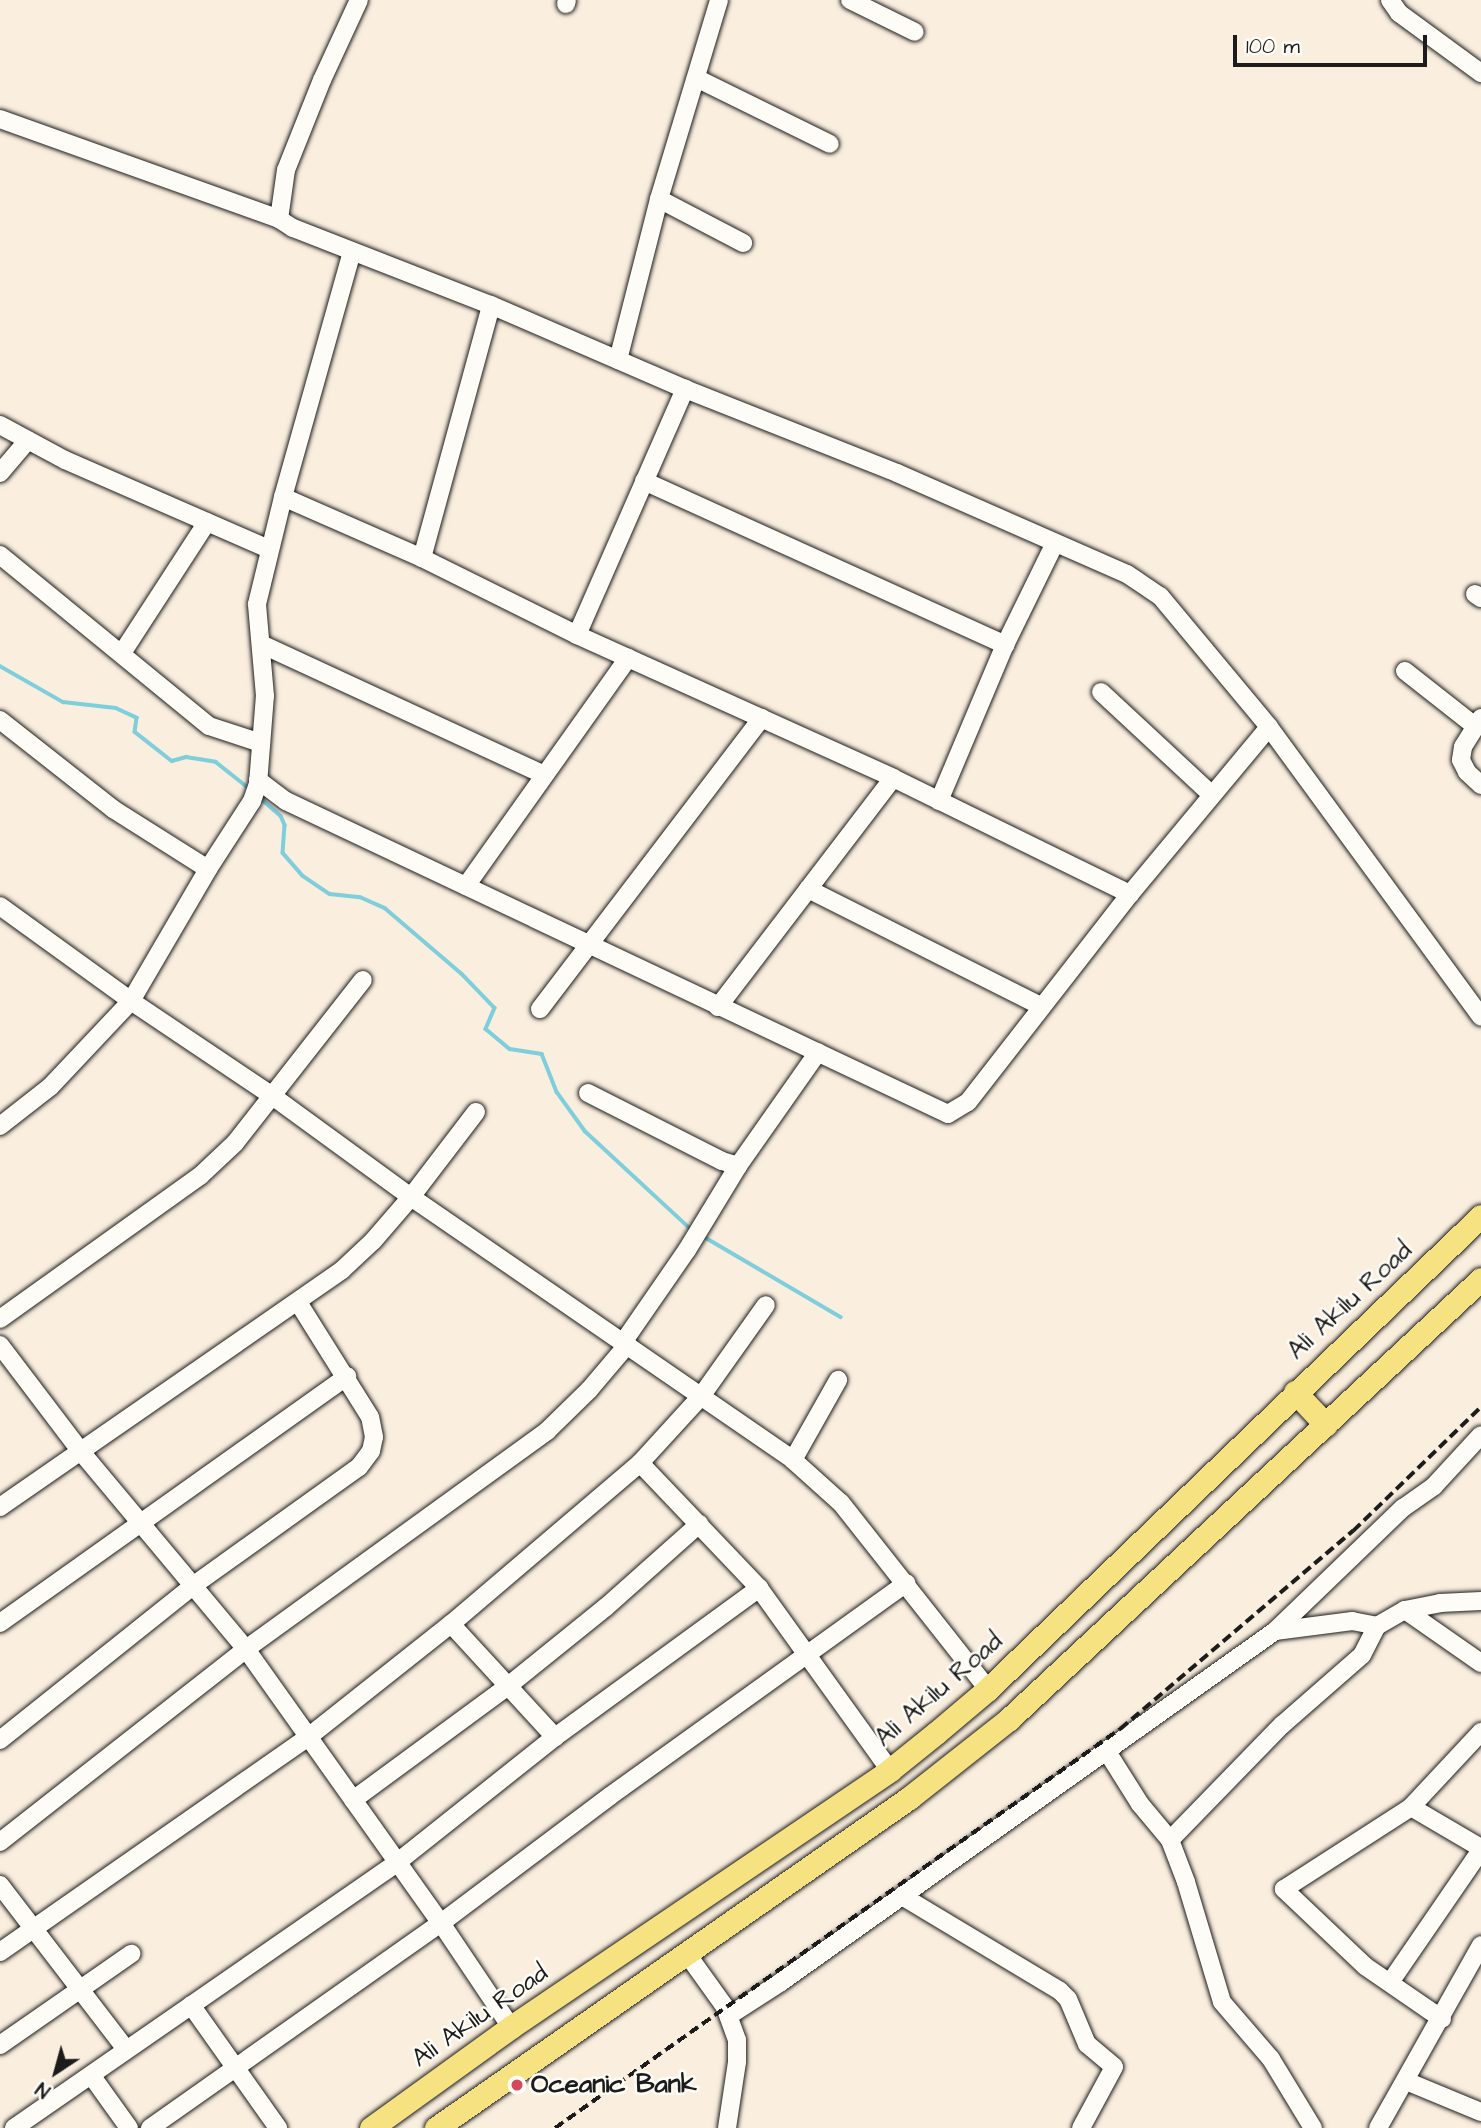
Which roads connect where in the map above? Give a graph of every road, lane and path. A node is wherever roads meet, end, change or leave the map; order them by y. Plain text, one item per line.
1 (359, 0) edge
2 (719, 0) edge
3 (1390, 0) edge
4 (853, 1) edge
5 (915, 32) dead end
6 (1481, 73) edge
7 (696, 78) junction
8 (0, 118) edge
9 (831, 144) dead end
10 (659, 199) junction
11 (279, 219) junction
12 (743, 243) dead end
13 (352, 251) junction
14 (491, 305) junction
15 (618, 360) junction
16 (685, 389) junction
17 (0, 425) edge
18 (28, 440) junction
19 (0, 473) edge
20 (644, 481) junction
21 (283, 497) junction
22 (207, 522) junction
23 (1054, 545) junction
24 (269, 549) junction
25 (0, 555) edge
26 (422, 558) junction
27 (577, 635) junction
28 (261, 644) junction
29 (1005, 645) junction
30 (122, 653) junction
31 (628, 658) junction
32 (1405, 671) dead end
33 (1101, 692) dead end
34 (762, 718) junction
35 (0, 720) edge
36 (1478, 722) edge
37 (1269, 727) junction
38 (261, 743) junction
39 (544, 775) junction
40 (893, 778) junction
41 (258, 782) junction
42 (1481, 785) edge
43 (1212, 795) junction
44 (939, 801) junction
45 (208, 869) junction
46 (466, 886) junction
47 (808, 889) junction
48 (1130, 894) junction
49 (4, 917) edge
50 (588, 945) junction
51 (363, 980) dead end
52 (131, 1001) junction
53 (1041, 1006) junction
54 (718, 1007) junction
55 (540, 1009) dead end
56 (1481, 1017) edge
57 (818, 1052) junction
58 (588, 1093) dead end
59 (271, 1095) junction
60 (476, 1112) dead end
61 (0, 1126) edge
62 (738, 1166) junction
63 (411, 1197) junction
64 (1481, 1216) edge
65 (1481, 1279) edge
66 (298, 1302) junction
67 (766, 1305) dead end
68 (0, 1320) edge
69 (626, 1343) junction
70 (0, 1345) edge
71 (346, 1376) junction
72 (838, 1380) dead end
73 (1294, 1392) junction
74 (702, 1395) junction
75 (1326, 1425) junction
76 (1481, 1435) edge
77 (82, 1453) junction
78 (793, 1460) junction
79 (640, 1463) junction
80 (0, 1507) edge
81 (143, 1524) junction
82 (699, 1524) junction
83 (906, 1583) junction
84 (194, 1585) junction
85 (759, 1588) junction
86 (1481, 1601) edge
87 (1405, 1610) junction
88 (0, 1623) edge
89 (451, 1624) junction
90 (1377, 1626) junction
91 (1275, 1631) junction
92 (246, 1649) junction
93 (809, 1654) junction
94 (1481, 1663) edge
95 (508, 1686) junction
96 (988, 1689) junction
97 (1481, 1732) edge
98 (555, 1737) junction
99 (307, 1738) junction
100 (0, 1740) edge
101 (1106, 1750) junction
102 (890, 1770) junction
103 (353, 1800) junction
104 (1411, 1807) junction
105 (1170, 1840) junction
106 (0, 1842) edge
107 (1481, 1849) edge
108 (398, 1861) junction
109 (0, 1885) edge
110 (902, 1896) junction
111 (441, 1923) junction
112 (35, 1929) junction
113 (1481, 1945) edge
114 (0, 1952) edge
115 (131, 1954) dead end
116 (687, 1954) junction
117 (1476, 1970) edge
118 (1391, 1981) junction
119 (81, 1989) junction
120 (191, 2005) junction
121 (730, 2015) junction
122 (1442, 2019) junction
123 (511, 2027) junction
124 (0, 2045) edge
125 (126, 2049) junction
126 (233, 2067) junction
127 (91, 2074) junction
128 (1406, 2081) junction
129 (1481, 2112) edge
130 (14, 2128) edge
131 (129, 2128) edge
132 (150, 2128) edge
133 (278, 2128) edge
134 (371, 2128) edge
135 (436, 2128) edge
136 (727, 2128) edge
137 (1081, 2128) edge
138 (1313, 2128) edge
139 (1378, 2128) edge

1 - 11 street
2 - 7 street
3 - 6 street
4 - 5 street
7 - 9 street
7 - 10 street
8 - 11 street
10 - 12 street
10 - 15 street
11 - 13 street
13 - 14 street
13 - 21 street
14 - 15 street
14 - 26 street
15 - 16 street
16 - 20 street
16 - 23 street
17 - 18 street
18 - 19 street
18 - 22 street
20 - 27 street
20 - 29 street
21 - 24 street
21 - 26 street
22 - 24 street
22 - 30 street
23 - 29 street
23 - 37 street
24 - 28 street
25 - 30 street
26 - 27 street
27 - 31 street
28 - 38 street
28 - 39 street
29 - 44 street
30 - 38 street
31 - 34 street
31 - 39 street
32 - 36 street
33 - 43 street
34 - 40 street
34 - 50 street
35 - 45 street
36 - 42 street
37 - 43 street
37 - 56 street
38 - 41 street
39 - 46 street
40 - 44 street
40 - 47 street
41 - 45 street
41 - 46 street
43 - 48 street
44 - 48 street
45 - 52 street
46 - 50 street
47 - 53 street
47 - 54 street
48 - 53 street
49 - 52 street
50 - 54 street
50 - 55 street
51 - 59 street
52 - 59 street
52 - 61 street
53 - 57 street
54 - 57 street
57 - 62 street
58 - 62 street
59 - 63 street
59 - 68 street
60 - 63 street
62 - 69 street
63 - 66 street
63 - 69 street
64 - 73 main road, Ali Akilu Road
65 - 75 main road
66 - 71 street
66 - 77 street
67 - 74 street
69 - 74 street
69 - 92 street
70 - 77 street
71 - 81 street
71 - 84 street
72 - 78 street
73 - 75 main road
73 - 96 main road, Ali Akilu Road
74 - 78 street
74 - 79 street
75 - 116 main road
76 - 91 street
77 - 80 street
77 - 81 street
78 - 83 street
79 - 82 street
79 - 89 street
81 - 84 street
81 - 88 street
82 - 85 street
82 - 95 street
83 - 93 street
83 - 96 street
84 - 92 street
84 - 100 street
85 - 93 street
85 - 98 street
86 - 87 street
87 - 90 street
87 - 94 street
89 - 95 street
89 - 99 street
90 - 91 street
90 - 105 street
91 - 101 street
92 - 99 street
92 - 106 street
93 - 102 street
93 - 111 street
95 - 98 street
95 - 103 street
96 - 102 main road, Ali Akilu Road
97 - 104 street
98 - 108 street
99 - 103 street
99 - 112 street
101 - 105 street
101 - 110 street
102 - 123 main road, Ali Akilu Road
103 - 108 street
104 - 107 street
104 - 118 street
105 - 138 street
107 - 118 street
108 - 111 street
108 - 120 street
109 - 112 street
110 - 121 street
110 - 137 street
111 - 123 street
111 - 126 street
112 - 114 street
112 - 119 street
113 - 117 street
115 - 119 street
116 - 121 street
116 - 135 main road
117 - 122 street
118 - 122 street
119 - 124 street
119 - 125 street
120 - 125 street
120 - 126 street
121 - 136 street
122 - 128 street
123 - 134 main road, Ali Akilu Road
125 - 127 street
126 - 132 street
126 - 133 street
127 - 130 street
127 - 131 street
128 - 129 street
128 - 139 street

